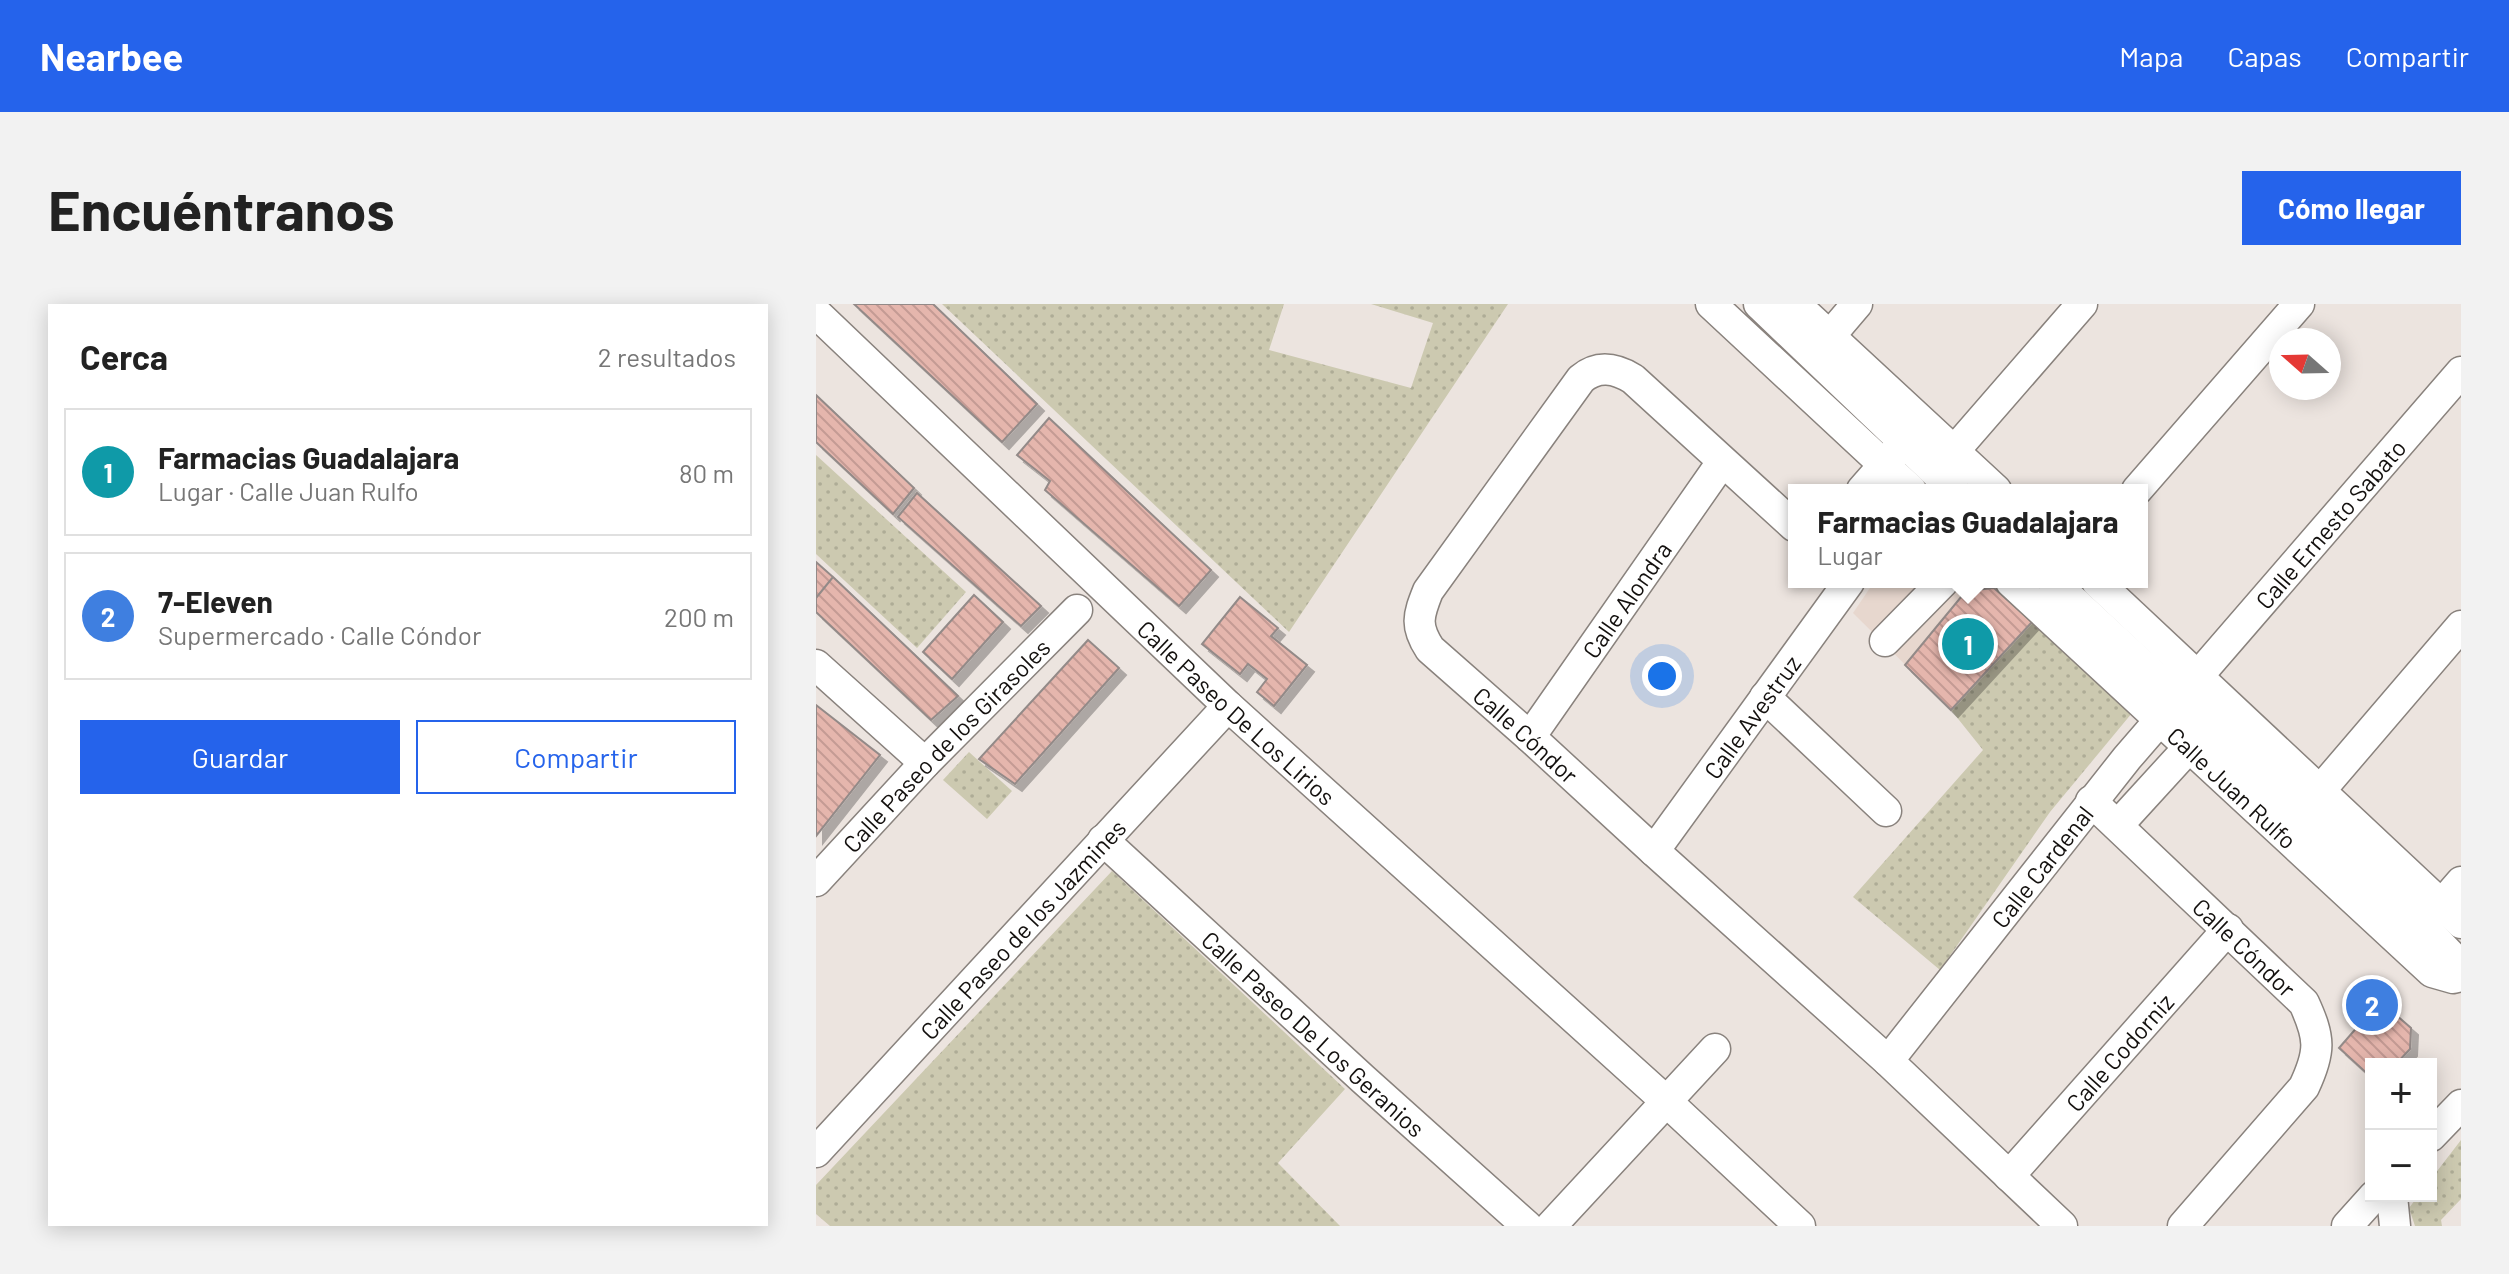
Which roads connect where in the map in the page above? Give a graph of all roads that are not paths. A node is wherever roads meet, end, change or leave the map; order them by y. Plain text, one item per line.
1 (1711, 304) edge
2 (1759, 304) edge
3 (1795, 304) edge
4 (1857, 304) edge
5 (2082, 304) edge
6 (2299, 304) edge
7 (816, 313) edge
8 (1821, 346) junction
9 (2461, 372) edge
10 (1904, 444) junction
11 (1722, 462) junction
12 (1934, 479) edge
13 (1867, 484) edge
14 (1962, 484) edge
15 (2142, 484) edge
16 (1788, 521) edge
17 (1845, 588) edge
18 (1937, 588) edge
19 (2018, 588) edge
20 (2060, 588) edge
21 (2104, 588) edge
22 (1077, 610) dead end
23 (2461, 626) edge
24 (1885, 641) dead end
25 (816, 665) edge
26 (2198, 675) junction
27 (1765, 697) junction
28 (1228, 706) junction
29 (2169, 709) junction
30 (2209, 725) junction
31 (1530, 737) junction
32 (925, 763) junction
33 (2091, 801) junction
34 (2310, 802) junction
35 (1886, 811) dead end
36 (2118, 825) junction
37 (1103, 840) junction
38 (1654, 851) junction
39 (816, 881) edge
40 (2446, 909) edge
41 (2228, 929) junction
42 (2461, 966) edge
43 (2461, 976) edge
44 (1715, 1049) dead end
45 (1888, 1061) junction
46 (1666, 1101) junction
47 (2461, 1105) edge
48 (2437, 1130) edge
49 (816, 1152) edge
50 (2009, 1176) junction
51 (2369, 1202) edge
52 (2393, 1202) edge
53 (1527, 1226) edge
54 (1551, 1226) edge
55 (1800, 1226) edge
56 (2062, 1226) edge
57 (2183, 1226) edge
58 (2347, 1226) edge
59 (2395, 1226) edge

1 - 10 street
2 - 8 street
3 - 8 street
4 - 8 street
5 - 12 street
6 - 15 street
7 - 28 street, Calle Paseo De Los Lirios
8 - 10 street
9 - 26 street, Calle Ernesto Sabato
10 - 12 street
10 - 12 street
10 - 13 street
11 - 16 street, Calle Cóndor
11 - 31 street, Calle Alondra
11 - 31 street, Calle Cóndor
12 - 14 street
17 - 27 street, Calle Avestruz
18 - 24 street
19 - 29 street, Calle Juan Rulfo
20 - 29 street, Calle Juan Rulfo
21 - 26 street, Calle Juan Rulfo
22 - 32 street, Calle Paseo de los Girasoles
23 - 34 street
25 - 32 street
26 - 29 street, Calle Cardenal
26 - 30 street, Calle Juan Rulfo
27 - 35 street
27 - 38 street, Calle Avestruz
28 - 37 street, Calle Paseo de los Jazmines
28 - 46 street, Calle Paseo De Los Lirios
29 - 30 street, Calle Juan Rulfo
29 - 33 street, Calle Cardenal
30 - 34 street, Calle Juan Rulfo
30 - 36 street, Calle Cardenal
30 - 43 street, Calle Juan Rulfo
31 - 38 street, Calle Cóndor
32 - 39 street, Calle Paseo de los Girasoles
33 - 36 street, Calle Cóndor
33 - 45 street, Calle Cardenal
34 - 40 street, Calle Juan Rulfo
36 - 41 street, Calle Cóndor
37 - 49 street, Calle Paseo de los Jazmines
37 - 53 street, Calle Paseo De Los Geranios
38 - 45 street, Calle Cóndor
40 - 42 street, Calle Juan Rulfo
41 - 50 street, Calle Codorniz
41 - 57 street, Calle Cóndor
44 - 46 street
45 - 50 street, Calle Cóndor
46 - 54 street
46 - 55 street
47 - 48 street
50 - 56 street, Calle Cóndor
51 - 58 street
52 - 59 street

